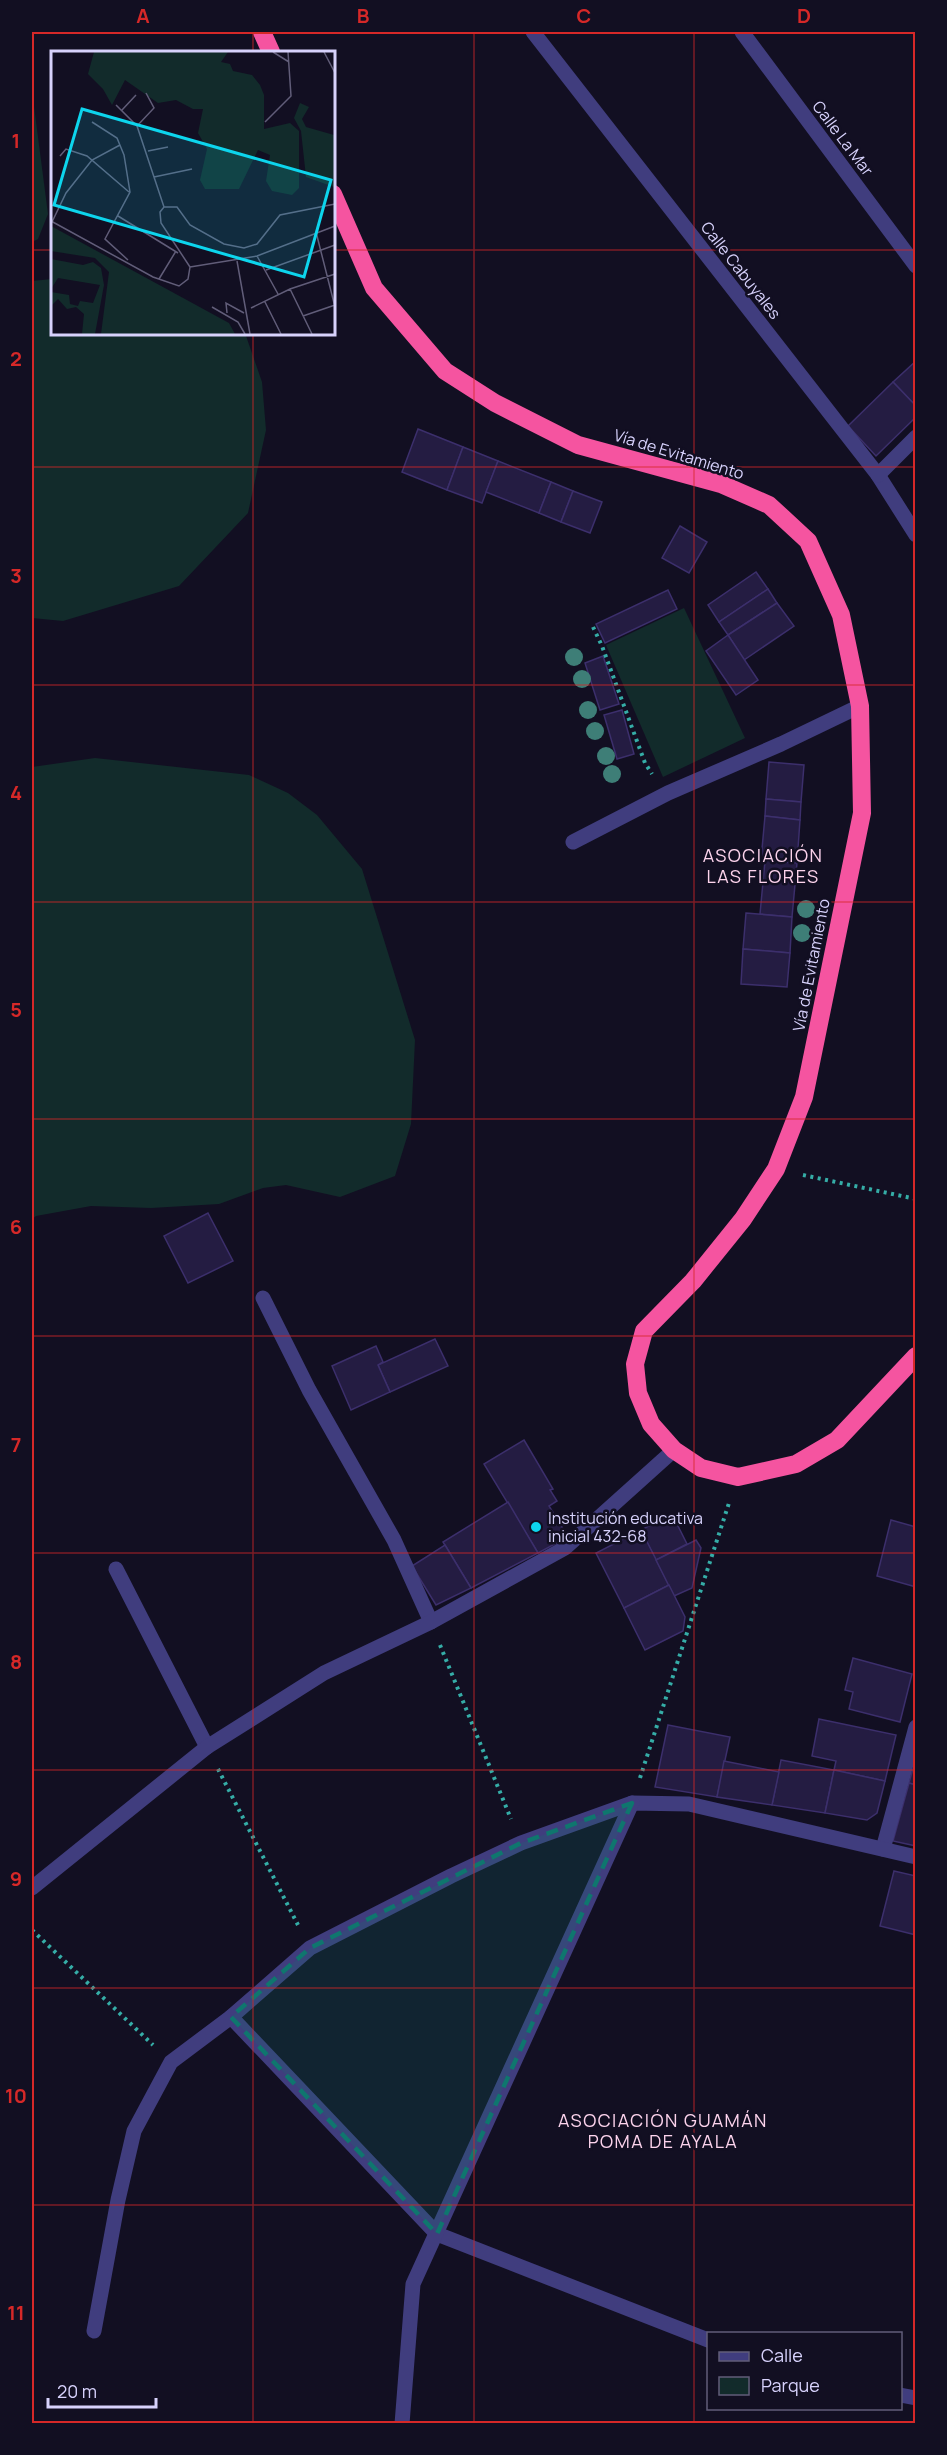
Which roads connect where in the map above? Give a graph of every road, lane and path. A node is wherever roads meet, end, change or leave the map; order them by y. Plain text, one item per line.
1 (262, 32) edge
2 (533, 32) edge
3 (742, 32) edge
4 (271, 51) edge
5 (334, 196) edge
6 (915, 266) edge
7 (915, 437) edge
8 (878, 475) junction
9 (915, 535) edge
10 (593, 627) dead end
11 (860, 706) junction
12 (668, 793) junction
13 (573, 842) dead end
14 (776, 1169) junction
15 (915, 1199) edge
16 (263, 1298) dead end
17 (915, 1356) edge
18 (674, 1450) junction
19 (738, 1476) junction
20 (116, 1569) dead end
21 (431, 1622) junction
22 (915, 1727) edge
23 (207, 1747) junction
24 (632, 1803) junction
25 (521, 1843) junction
26 (883, 1849) junction
27 (915, 1857) edge
28 (32, 1888) edge
29 (32, 1930) edge
30 (310, 1947) junction
31 (231, 2017) junction
32 (171, 2062) junction
33 (437, 2234) junction
34 (94, 2331) dead end
35 (707, 2340) edge
36 (402, 2424) edge

1 - 4 highway
2 - 8 street, Calle Cabuyales
3 - 6 street, Calle La Mar
5 - 11 highway, Vía de Evitamiento
7 - 8 street
8 - 9 street, Calle Cabuyales
10 - 12 path
11 - 12 street
11 - 14 highway, Vía de Evitamiento
12 - 13 street
14 - 15 path
14 - 18 highway, Vía de Evitamiento
16 - 21 street
17 - 19 highway, Vía de Evitamiento
18 - 19 highway, Vía de Evitamiento
18 - 21 street
19 - 24 path
20 - 23 street
21 - 23 street
21 - 25 path
22 - 26 street
23 - 28 street
23 - 30 path
24 - 25 street
24 - 26 street
24 - 33 street
25 - 30 street
26 - 27 street
29 - 32 path
30 - 31 street
31 - 32 street
31 - 33 street
32 - 34 street
33 - 35 street
33 - 36 street

